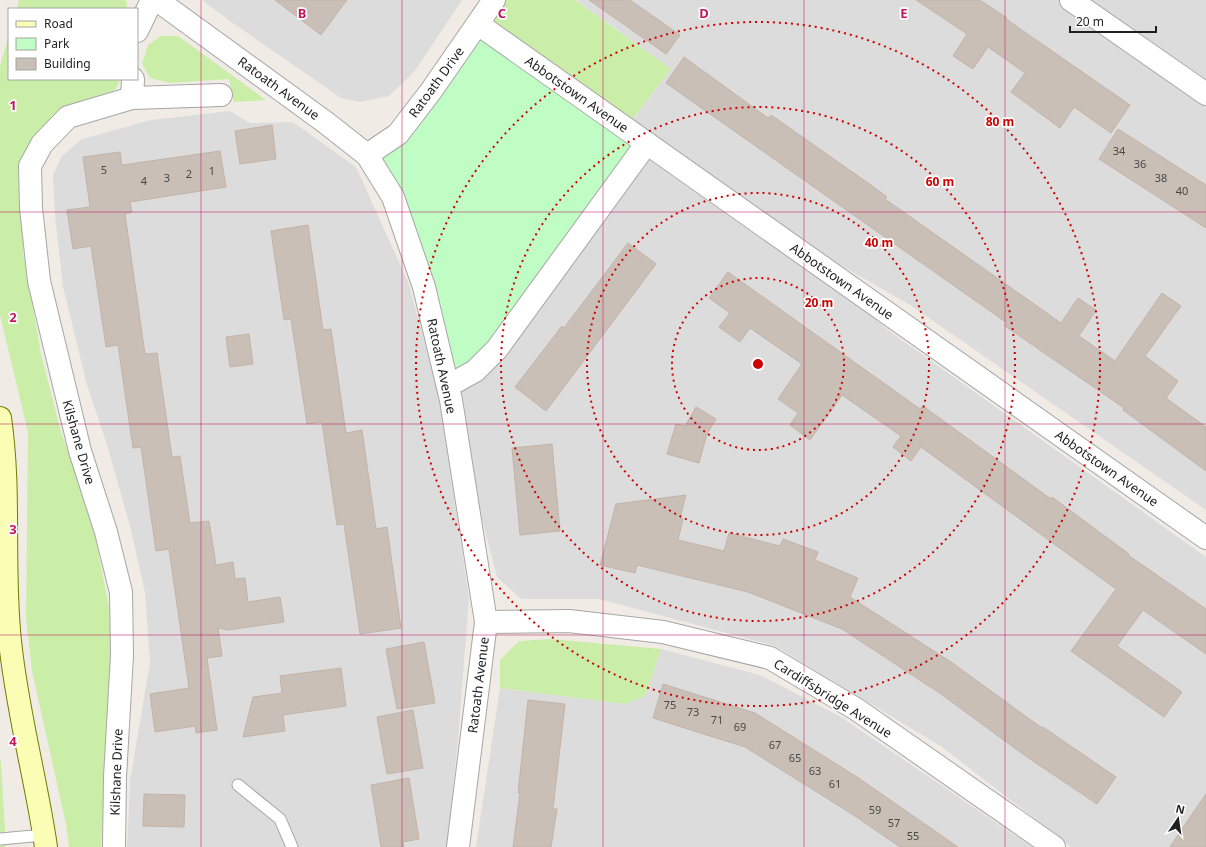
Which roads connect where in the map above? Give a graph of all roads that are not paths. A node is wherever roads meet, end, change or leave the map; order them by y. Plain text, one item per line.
1 (152, 0) edge
2 (157, 0) edge
3 (494, 0) edge
4 (1071, 0) edge
5 (478, 24) junction
6 (138, 29) edge
7 (133, 88) edge
8 (1206, 94) edge
9 (221, 95) dead end
10 (647, 143) junction
11 (367, 155) junction
12 (448, 386) junction
13 (0, 418) edge
14 (1206, 538) edge
15 (486, 622) junction
16 (238, 785) dead end
17 (0, 838) edge
18 (45, 841) edge
19 (114, 847) edge
20 (292, 847) edge
21 (458, 847) edge
22 (1054, 847) edge

1 - 6 street
2 - 11 street, Ratoath Avenue
3 - 5 street, Ratoath Drive
4 - 8 street
5 - 10 street, Abbotstown Avenue
5 - 11 street, Ratoath Drive
7 - 9 street, Kilshane Drive
7 - 19 street, Kilshane Drive
10 - 12 street
10 - 14 street, Abbotstown Avenue
11 - 12 street, Ratoath Avenue
12 - 15 street, Ratoath Avenue
13 - 18 street
15 - 21 street, Ratoath Avenue
15 - 22 street, Cardiffsbridge Avenue
16 - 20 lane
17 - 18 lane

